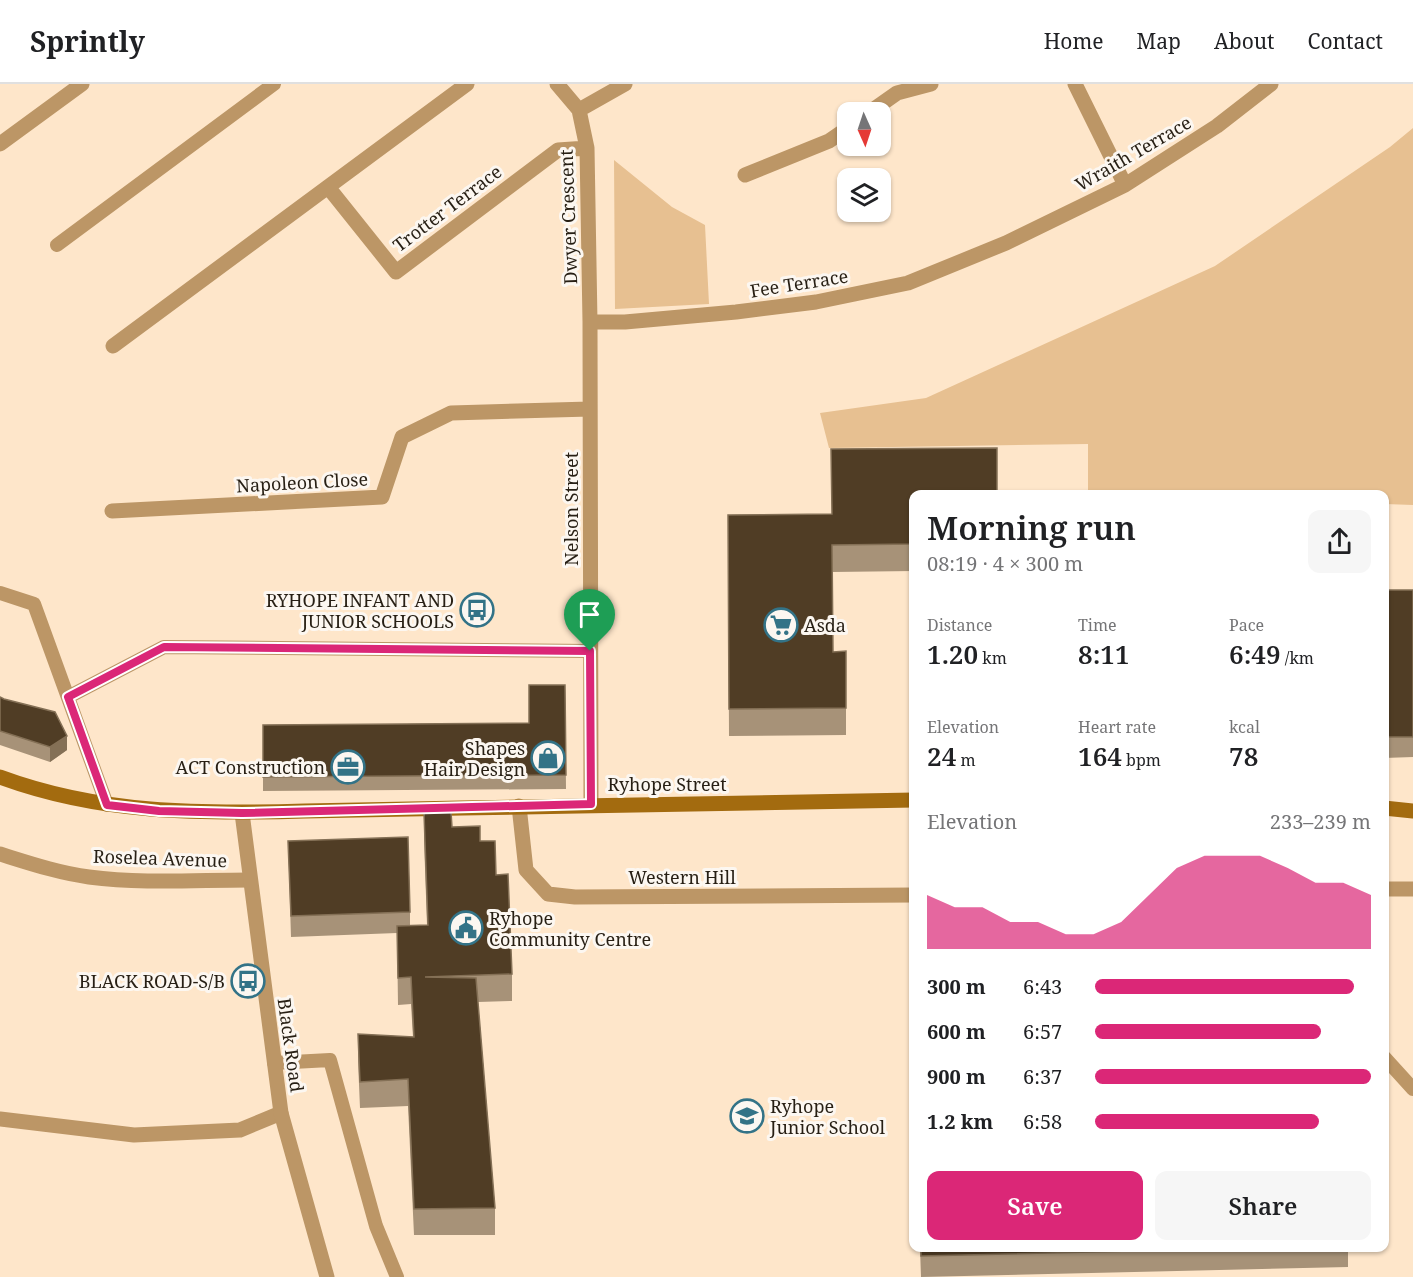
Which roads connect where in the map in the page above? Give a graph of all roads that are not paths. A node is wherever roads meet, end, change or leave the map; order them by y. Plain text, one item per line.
1 (82, 84) edge
2 (274, 84) edge
3 (467, 84) edge
4 (557, 84) edge
5 (625, 84) edge
6 (931, 84) edge
7 (1075, 84) edge
8 (1271, 84) edge
9 (884, 102) edge
10 (579, 110) junction
11 (837, 136) edge
12 (0, 144) edge
13 (587, 148) junction
14 (745, 175) dead end
15 (1125, 185) junction
16 (328, 187) junction
17 (1006, 243) joint
18 (57, 245) dead end
19 (590, 322) junction
20 (112, 345) dead end
21 (590, 409) junction
22 (112, 511) dead end
23 (0, 593) edge
24 (590, 651) junction
25 (68, 697) junction
26 (0, 777) edge
27 (909, 800) edge
28 (591, 804) junction
29 (107, 805) junction
30 (519, 806) junction
31 (1389, 809) edge
32 (1413, 811) edge
33 (242, 813) junction
34 (0, 854) edge
35 (249, 880) junction
36 (1413, 889) edge
37 (1389, 890) edge
38 (909, 895) edge
39 (274, 1063) junction
40 (1389, 1063) edge
41 (1413, 1089) edge
42 (280, 1113) junction
43 (0, 1119) edge
44 (327, 1277) edge
45 (397, 1277) edge

1 - 12 street
2 - 18 lane
3 - 16 street
4 - 10 street, Dwyer Crescent
5 - 10 street
6 - 9 street
7 - 15 street
8 - 15 street, Wraith Terrace
10 - 13 street, Dwyer Crescent
11 - 14 street
13 - 16 street, Trotter Terrace
13 - 19 street, Dwyer Crescent
15 - 17 street, Wraith Terrace
16 - 20 street
17 - 19 street, Fee Terrace
19 - 21 street, Nelson Street
21 - 22 street, Napoleon Close
21 - 24 street, Nelson Street
23 - 25 lane
24 - 25 lane
24 - 28 street, Nelson Street
25 - 29 lane
26 - 29 main road, Ryhope Street
27 - 28 main road, Ryhope Street
28 - 30 main road, Ryhope Street
29 - 33 main road, Ryhope Street
30 - 33 main road, Ryhope Street
30 - 38 street, Western Hill
31 - 32 main road
33 - 35 street, Black Road
34 - 35 street, Roselea Avenue
35 - 39 street, Black Road
36 - 37 street
39 - 42 street, Black Road
39 - 45 lane
40 - 41 lane
42 - 43 street
42 - 44 street, Black Road

